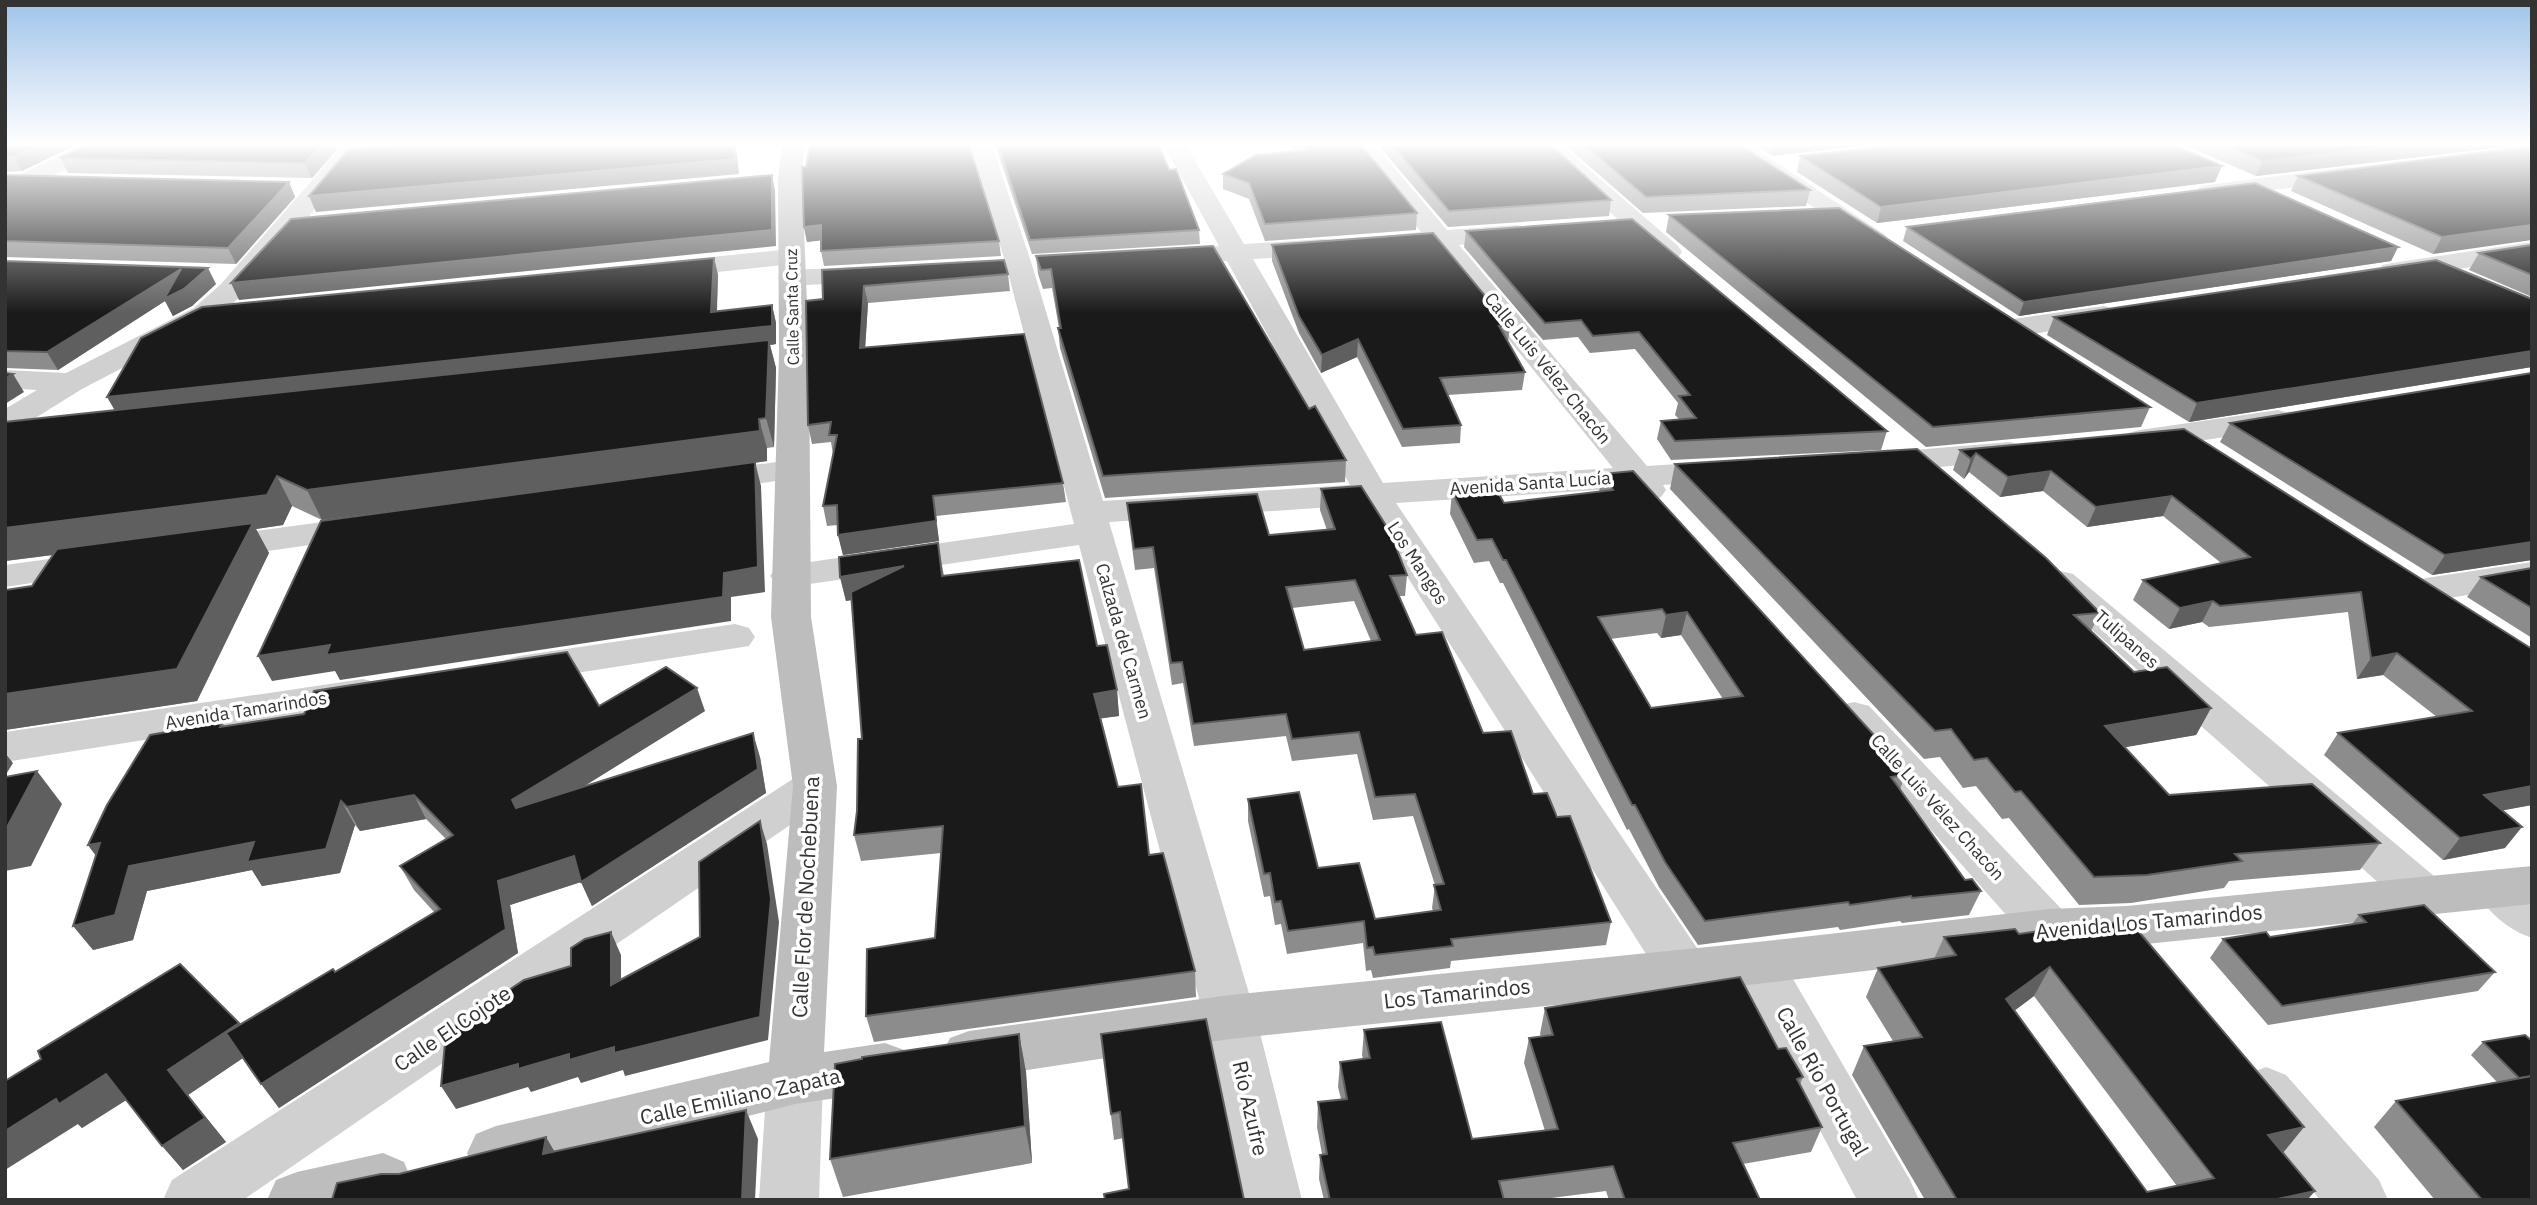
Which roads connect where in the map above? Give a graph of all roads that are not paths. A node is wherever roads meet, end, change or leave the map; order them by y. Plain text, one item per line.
1 (308, 201) edge
2 (779, 201) edge
3 (999, 201) edge
4 (1207, 201) edge
5 (1411, 201) edge
6 (1601, 201) edge
7 (1821, 201) edge
8 (2288, 201) edge
9 (2292, 203) edge
10 (1841, 214) junction
11 (1800, 216) edge
12 (317, 222) edge
13 (1677, 222) edge
14 (289, 225) junction
15 (1623, 225) junction
16 (1539, 231) edge
17 (1442, 238) junction
18 (1890, 241) edge
19 (2388, 246) edge
20 (2532, 250) edge
21 (1237, 253) junction
22 (1141, 258) edge
23 (2430, 266) junction
24 (791, 268) junction
25 (641, 272) edge
26 (899, 272) edge
27 (2363, 276) edge
28 (1699, 277) edge
29 (2468, 282) edge
30 (245, 310) edge
31 (2134, 310) edge
32 (204, 314) junction
33 (2047, 350) edge
34 (5, 379) edge
35 (71, 382) junction
36 (2137, 407) edge
37 (2303, 416) edge
38 (5, 423) edge
39 (1876, 426) edge
40 (2182, 436) junction
41 (2113, 442) edge
42 (2043, 449) edge
43 (2217, 458) edge
44 (1918, 461) junction
45 (1851, 464) edge
46 (1756, 469) edge
47 (792, 470) junction
48 (1635, 475) junction
49 (682, 485) edge
50 (1950, 488) edge
51 (1372, 494) junction
52 (1673, 517) edge
53 (405, 522) edge
54 (1091, 523) junction
55 (185, 552) edge
56 (130, 559) edge
57 (2034, 560) edge
58 (2532, 573) edge
59 (5, 576) edge
60 (789, 576) junction
61 (2469, 617) edge
62 (735, 637) dead end
63 (487, 674) edge
64 (405, 687) edge
65 (1833, 692) edge
66 (5, 747) edge
67 (815, 786) junction
68 (2423, 894) junction
69 (2520, 897) edge
70 (2127, 926) junction
71 (2049, 929) junction
72 (1757, 963) junction
73 (2162, 968) edge
74 (1683, 969) junction
75 (1230, 1017) junction
76 (2233, 1052) edge
77 (795, 1080) junction
78 (319, 1198) edge
79 (193, 1200) edge
80 (789, 1200) edge
81 (1272, 1200) edge
82 (1889, 1200) edge
83 (2358, 1200) edge

1 - 14 street
2 - 24 street, Calle Santa Cruz
3 - 54 street, Calzada del Carmen
4 - 21 street, Los Mangos
5 - 17 street, Calle Luis Vélez Chacón
6 - 15 street
7 - 10 street
8 - 9 street
10 - 11 street
10 - 18 street
12 - 14 street
13 - 15 street
14 - 32 street
15 - 28 street
16 - 17 street
17 - 21 street
17 - 48 street, Calle Luis Vélez Chacón
19 - 23 street
20 - 23 street
21 - 22 street
21 - 51 street, Los Mangos
23 - 27 street
23 - 29 street
24 - 25 street
24 - 26 street
24 - 47 street, Calle Santa Cruz
30 - 32 street
31 - 33 street
32 - 35 street
34 - 35 street
35 - 38 street
36 - 40 street
37 - 40 street
39 - 44 street
40 - 41 street
40 - 43 street
42 - 44 street
44 - 45 street
44 - 50 street
46 - 48 street, Avenida Santa Lucía
47 - 49 street
47 - 60 street, Calle Flor de Nochebuena
48 - 51 street, Avenida Santa Lucía
48 - 52 street, Calle Luis Vélez Chacón
51 - 54 street, Avenida Santa Lucía
51 - 74 street, Los Mangos
53 - 55 street
54 - 60 street, Avenida Santa Lucía
54 - 75 street, Calzada del Carmen
56 - 59 street
57 - 68 street, Tulipanes
58 - 61 street
60 - 67 street, Calle Flor de Nochebuena
62 - 63 street
64 - 66 street, Avenida Tamarindos
65 - 71 street, Calle Luis Vélez Chacón
67 - 77 street, Calle Flor de Nochebuena
67 - 79 street, Calle El Cojote
68 - 69 street, Avenida Los Tamarindos
68 - 70 street, Avenida Los Tamarindos
70 - 71 street, Avenida Los Tamarindos
70 - 73 street
71 - 72 street, Avenida Los Tamarindos
72 - 74 street, Avenida Los Tamarindos
72 - 82 street, Calle Río Portugal
74 - 75 street, Los Tamarindos
75 - 77 street, Calle Emiliano Zapata
75 - 81 street, Río Azufre
76 - 83 street
77 - 78 street, Calle Emiliano Zapata
77 - 80 street, Calle Flor de Nochebuena

